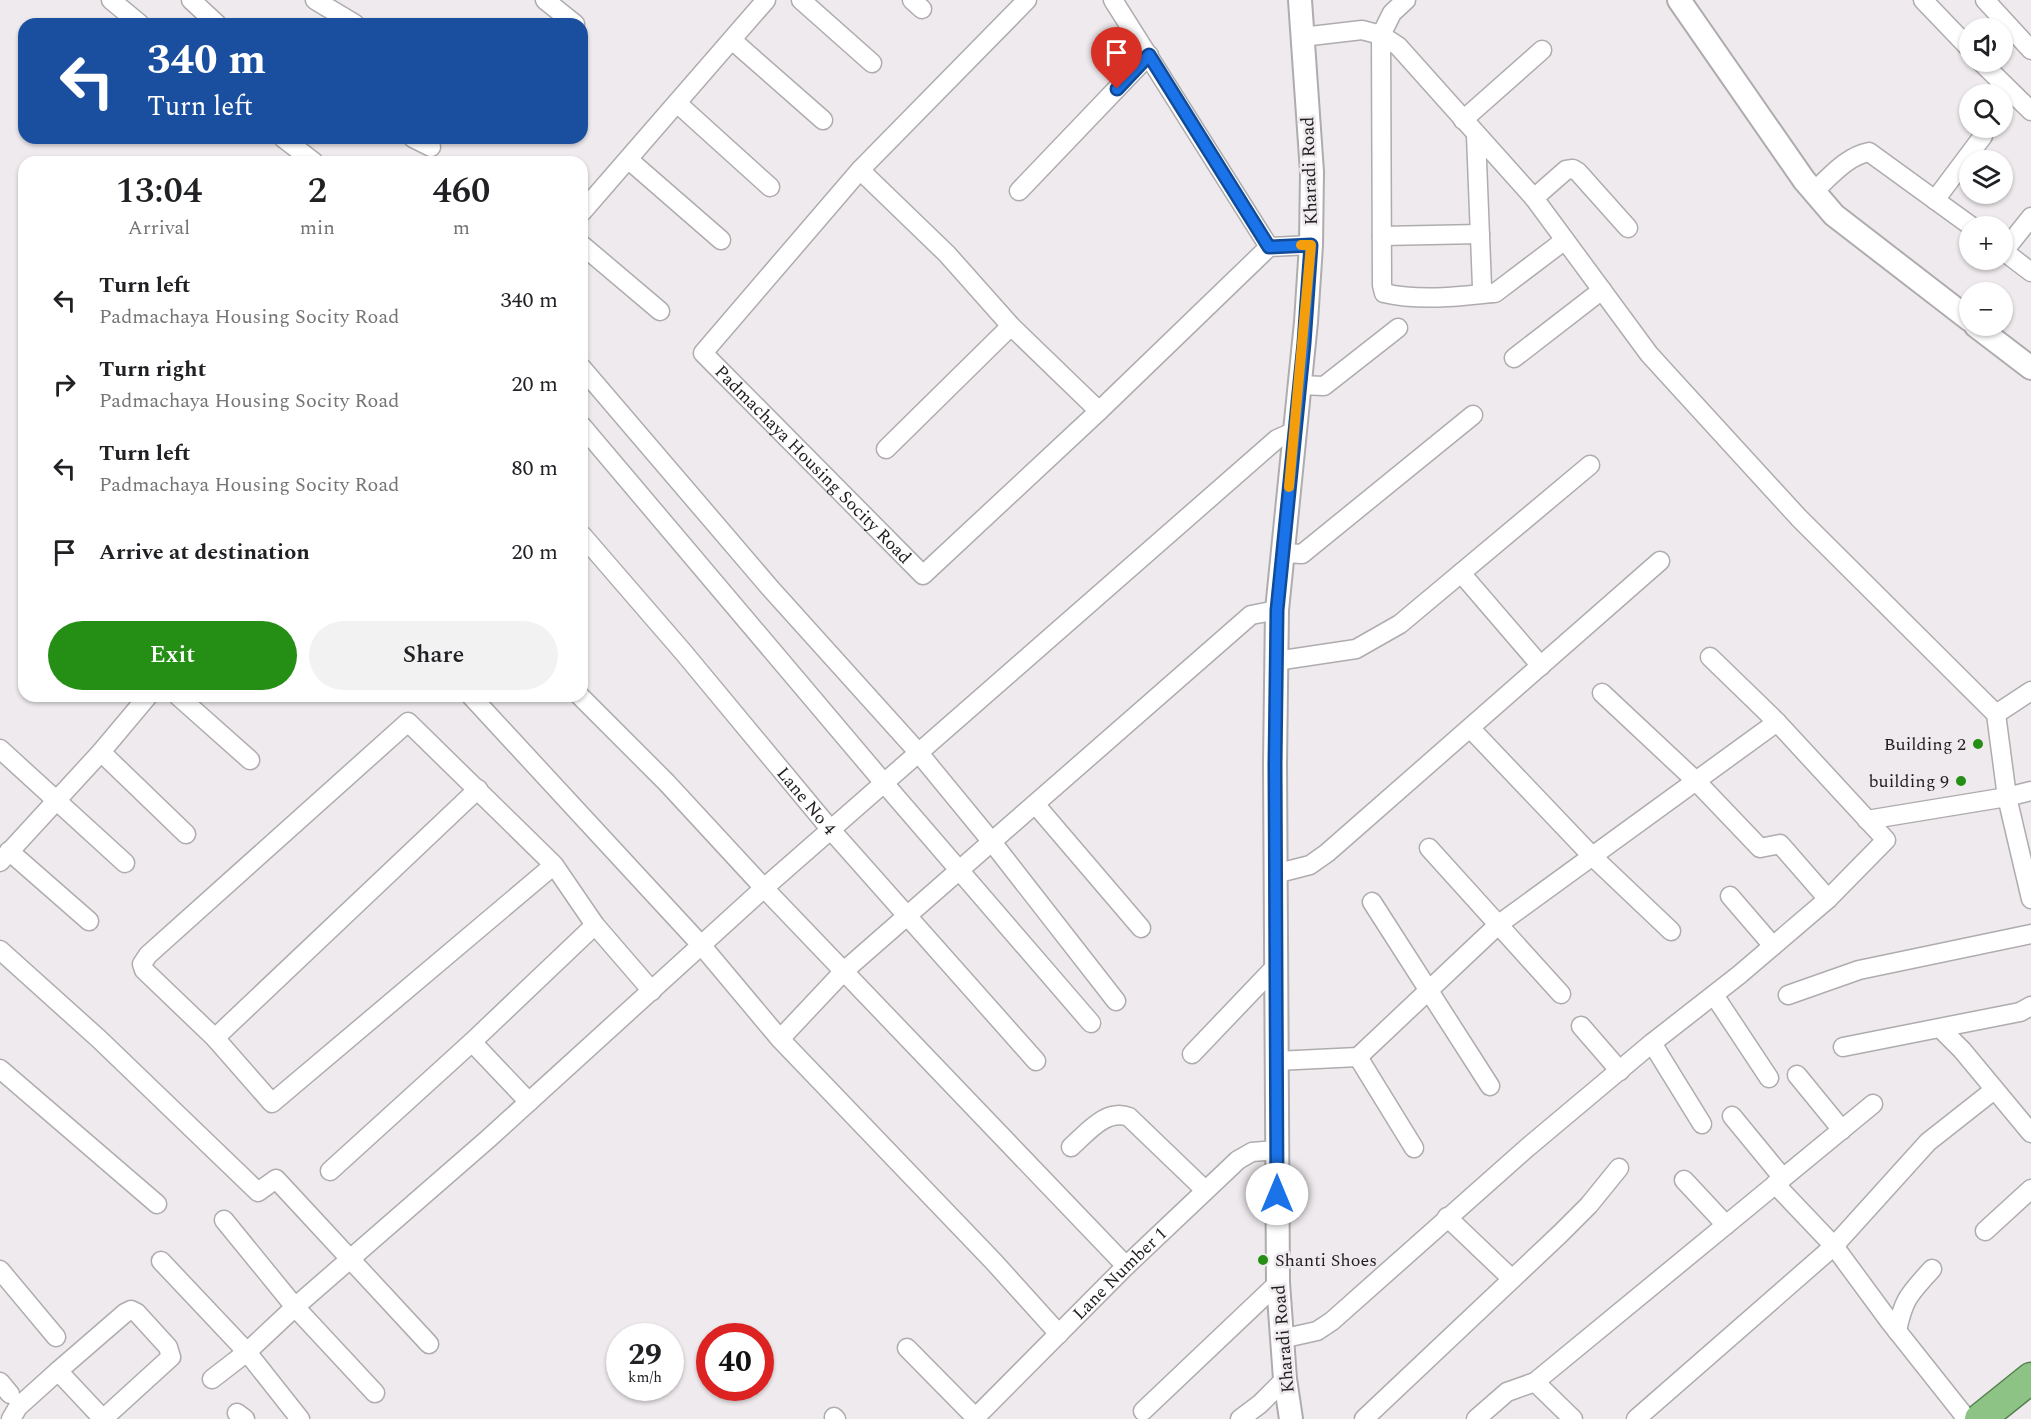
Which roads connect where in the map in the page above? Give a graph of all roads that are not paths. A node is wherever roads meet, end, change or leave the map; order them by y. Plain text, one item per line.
1 (111, 0) edge
2 (191, 0) edge
3 (315, 0) edge
4 (545, 0) edge
5 (766, 0) edge
6 (801, 0) edge
7 (1027, 0) edge
8 (1113, 0) edge
9 (1299, 0) edge
10 (1406, 0) edge
11 (1679, 0) edge
12 (1923, 0) edge
13 (1985, 0) edge
14 (133, 18) edge
15 (210, 18) edge
16 (345, 18) edge
17 (568, 18) edge
18 (1381, 35) junction
19 (1302, 37) junction
20 (1959, 38) edge
21 (732, 40) junction
22 (1542, 50) dead end
23 (2031, 50) edge
24 (1149, 55) junction
25 (872, 63) dead end
26 (1991, 72) edge
27 (677, 103) junction
28 (2031, 111) edge
29 (824, 120) dead end
30 (1463, 120) junction
31 (1476, 135) junction
32 (1982, 138) edge
33 (291, 144) edge
34 (425, 144) edge
35 (431, 147) dead end
36 (306, 156) edge
37 (629, 160) junction
38 (860, 170) junction
39 (770, 187) dead end
40 (1018, 191) dead end
41 (1814, 191) junction
42 (1534, 198) junction
43 (1935, 200) junction
44 (588, 205) edge
45 (1959, 217) edge
46 (2031, 217) edge
47 (1628, 228) dead end
48 (1480, 234) junction
49 (1382, 236) junction
50 (2013, 239) edge
51 (721, 240) dead end
52 (1565, 240) junction
53 (1311, 245) junction
54 (1269, 247) junction
55 (588, 250) edge
56 (2013, 258) edge
57 (2031, 272) edge
58 (1602, 290) junction
59 (1491, 293) junction
60 (660, 311) dead end
61 (1959, 312) edge
62 (1011, 326) junction
63 (1398, 328) dead end
64 (1989, 336) edge
65 (1515, 358) dead end
66 (2031, 368) edge
67 (588, 375) edge
68 (1299, 385) junction
69 (1099, 411) junction
70 (1473, 415) dead end
71 (1295, 431) junction
72 (588, 433) edge
73 (886, 449) dead end
74 (1590, 465) dead end
75 (588, 542) edge
76 (1283, 553) junction
77 (1660, 561) dead end
78 (1461, 573) junction
79 (1277, 610) junction
80 (1710, 657) dead end
81 (1276, 661) junction
82 (1541, 666) junction
83 (2031, 692) edge
84 (1602, 693) dead end
85 (143, 702) edge
86 (185, 702) edge
87 (477, 702) edge
88 (586, 702) edge
89 (1995, 714) junction
90 (1777, 722) junction
91 (1470, 729) junction
92 (0, 749) edge
93 (101, 752) junction
94 (918, 752) junction
95 (250, 760) dead end
96 (1696, 781) junction
97 (884, 783) junction
98 (478, 789) junction
99 (2031, 791) edge
100 (2007, 797) junction
101 (56, 801) junction
102 (1035, 804) junction
103 (1867, 820) junction
104 (831, 830) junction
105 (186, 834) dead end
106 (992, 842) junction
107 (1429, 848) dead end
108 (1592, 856) junction
109 (5, 857) edge
110 (125, 863) dead end
111 (554, 865) junction
112 (960, 870) junction
113 (1275, 874) junction
114 (764, 888) junction
115 (1730, 896) dead end
116 (1828, 899) junction
117 (2031, 899) edge
118 (1372, 902) dead end
119 (908, 915) junction
120 (89, 921) dead end
121 (1499, 924) junction
122 (596, 925) junction
123 (1141, 928) dead end
124 (1671, 931) dead end
125 (2031, 934) edge
126 (702, 946) junction
127 (1773, 946) junction
128 (0, 950) edge
129 (1276, 966) junction
130 (844, 971) junction
131 (1428, 990) junction
132 (652, 991) junction
133 (1561, 994) dead end
134 (1714, 995) junction
135 (1788, 995) dead end
136 (1116, 1001) dead end
137 (2031, 1006) edge
138 (1091, 1023) dead end
139 (1581, 1026) dead end
140 (1941, 1029) junction
141 (215, 1038) junction
142 (780, 1039) junction
143 (472, 1042) junction
144 (1652, 1043) junction
145 (1843, 1047) dead end
146 (1192, 1054) dead end
147 (1358, 1057) junction
148 (1036, 1061) dead end
149 (1276, 1061) junction
150 (0, 1069) edge
151 (1620, 1071) junction
152 (1797, 1075) dead end
153 (1769, 1078) dead end
154 (1490, 1086) dead end
155 (1994, 1090) junction
156 (529, 1102) junction
157 (1873, 1104) dead end
158 (1732, 1116) dead end
159 (1702, 1124) dead end
160 (1842, 1130) junction
161 (2031, 1133) edge
162 (1071, 1147) dead end
163 (1414, 1148) dead end
164 (1277, 1150) junction
165 (1619, 1168) dead end
166 (330, 1171) dead end
167 (1684, 1180) dead end
168 (1779, 1181) junction
169 (1205, 1190) junction
170 (2031, 1190) edge
171 (157, 1204) dead end
172 (1447, 1217) junction
173 (224, 1220) dead end
174 (1726, 1225) junction
175 (1984, 1231) dead end
176 (1834, 1246) junction
177 (352, 1259) junction
178 (161, 1261) dead end
179 (1126, 1266) junction
180 (1932, 1269) dead end
181 (0, 1270) edge
182 (1512, 1279) junction
183 (1278, 1283) junction
184 (295, 1307) junction
185 (1897, 1331) junction
186 (1059, 1334) junction
187 (56, 1337) dead end
188 (1281, 1339) junction
189 (429, 1344) dead end
190 (907, 1348) dead end
191 (247, 1352) junction
192 (58, 1371) junction
193 (2031, 1378) edge
194 (212, 1379) dead end
195 (1285, 1379) junction
196 (1535, 1382) junction
197 (375, 1393) dead end
198 (1143, 1411) dead end
199 (976, 1418) edge
200 (11, 1419) edge
201 (103, 1419) edge
202 (300, 1419) edge
203 (1240, 1419) edge
204 (1291, 1419) edge
205 (1364, 1419) edge
206 (1476, 1419) edge
207 (1572, 1419) edge
208 (1636, 1419) edge
209 (1967, 1419) edge
210 (1980, 1419) edge

1 - 14 street
2 - 15 street
3 - 16 street
4 - 17 street
5 - 21 street
6 - 25 street
7 - 38 street, Padmachaya Housing Socity Road
8 - 24 street
9 - 19 street, Kharadi Road
10 - 18 street
11 - 41 street
12 - 20 street
13 - 23 street
18 - 19 street
18 - 30 street
18 - 49 street
19 - 53 street, Kharadi Road
21 - 27 street
21 - 29 street
22 - 30 street
24 - 40 street
24 - 54 street
26 - 28 street
27 - 37 street
27 - 39 street
30 - 31 street
31 - 42 street
31 - 48 street
32 - 43 street
33 - 36 street
34 - 35 street
37 - 44 street
37 - 51 street
38 - 62 street
38 - 69 street, Padmachaya Housing Socity Road
41 - 43 street
41 - 61 street
42 - 47 street
42 - 52 street
43 - 45 street
46 - 50 street
48 - 49 street
48 - 59 street
49 - 59 street
52 - 58 street
52 - 59 street
53 - 54 street
53 - 68 street, Kharadi Road
54 - 69 street, Padmachaya Housing Socity Road
55 - 60 street
56 - 57 street
58 - 65 street
58 - 89 street
62 - 69 street
62 - 73 street
63 - 68 street
64 - 66 street
67 - 94 street
68 - 71 street, Kharadi Road
70 - 76 street
71 - 76 street, Kharadi Road
71 - 94 street
72 - 97 street
74 - 78 street
75 - 104 street, Lane No 4
76 - 79 street, Kharadi Road
77 - 82 street
78 - 81 street
78 - 82 street
79 - 81 street, Kharadi Road
79 - 102 street
80 - 90 street
81 - 113 street, Kharadi Road
82 - 91 street
83 - 89 street
84 - 96 street
85 - 93 street
86 - 95 street
87 - 126 street
88 - 114 street
89 - 100 street
90 - 96 street
90 - 103 street
91 - 108 street
91 - 113 street
92 - 101 street
93 - 101 street
93 - 105 street
94 - 97 street
94 - 106 street
96 - 108 street
96 - 116 street
97 - 104 street
97 - 112 street
98 - 111 street
98 - 141 street
98 - 141 street
99 - 100 street
100 - 103 street
100 - 117 street
101 - 109 street
101 - 110 street
102 - 106 street
102 - 123 street
103 - 116 street
104 - 114 street
104 - 119 street, Lane No 4
106 - 112 street
106 - 136 street
107 - 121 street
108 - 121 street
108 - 124 street
109 - 120 street
111 - 122 street
111 - 141 street
112 - 119 street
112 - 138 street
113 - 129 street, Kharadi Road
114 - 126 street
114 - 130 street
115 - 127 street
116 - 127 street
118 - 131 street
119 - 130 street
119 - 148 street, Lane No 4
121 - 131 street
121 - 133 street
122 - 132 street
122 - 143 street
125 - 135 street
126 - 132 street
126 - 142 street
127 - 134 street
128 - 177 street
129 - 146 street
129 - 149 street, Kharadi Road
130 - 142 street
130 - 179 street
131 - 147 street
131 - 154 street
132 - 156 street
134 - 144 street
134 - 153 street
137 - 140 street
139 - 151 street
140 - 145 street
140 - 155 street
142 - 186 street
143 - 156 street
143 - 166 street
144 - 151 street
144 - 159 street
147 - 149 street
147 - 163 street
149 - 164 street, Kharadi Road
150 - 171 street
151 - 172 street
152 - 160 street
155 - 161 street
155 - 176 street
156 - 177 street
157 - 160 street
158 - 168 street
160 - 168 street
162 - 169 street
164 - 169 street, Lane Number 1
164 - 183 street, Kharadi Road
165 - 182 street
167 - 174 street
168 - 174 street
168 - 176 street
169 - 179 street, Lane Number 1
170 - 175 street
172 - 182 street
172 - 188 street
173 - 184 street
174 - 196 street
176 - 185 street
176 - 208 street
177 - 184 street
177 - 189 street
178 - 191 street
179 - 186 street, Lane Number 1
180 - 185 street
181 - 187 street
182 - 205 street
183 - 188 street, Kharadi Road
183 - 198 street
184 - 191 street
184 - 197 street
185 - 209 street
186 - 199 street, Lane Number 1
188 - 195 street, Kharadi Road
190 - 199 street
191 - 194 street
191 - 202 street
192 - 200 street
192 - 201 street
192 - 201 street
193 - 210 highway
195 - 203 street
195 - 204 street, Kharadi Road
196 - 206 street
196 - 207 street

